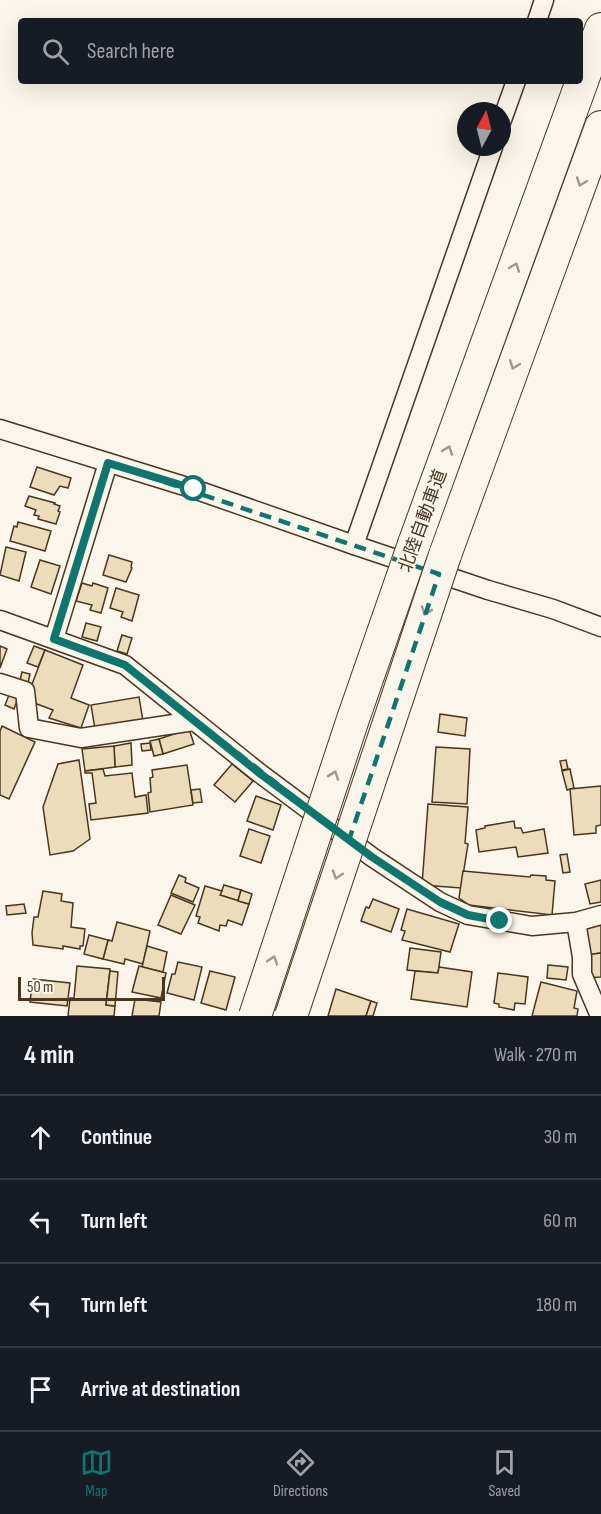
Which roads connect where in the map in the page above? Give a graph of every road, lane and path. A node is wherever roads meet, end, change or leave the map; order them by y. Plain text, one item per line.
1 (544, 0) edge
2 (538, 18) edge
3 (601, 29) edge
4 (583, 79) edge
5 (515, 84) edge
6 (581, 84) edge
7 (508, 102) edge
8 (601, 127) edge
9 (490, 156) edge
10 (0, 429) edge
11 (108, 463) junction
12 (354, 545) junction
13 (0, 620) edge
14 (601, 627) edge
15 (54, 639) junction
16 (0, 683) edge
17 (194, 721) junction
18 (601, 915) edge
19 (576, 922) junction
20 (255, 1016) edge
21 (291, 1016) edge
22 (600, 1016) edge

1 - 2 street
4 -> 3 highway, 北陸自動車道, bridge
5 - 7 street
20 -> 6 highway, 北陸自動車道, bridge
8 -> 21 highway, 北陸自動車道, bridge
9 - 12 street
10 - 11 street
11 - 12 street
11 - 15 street
12 - 14 street
13 - 15 street
15 - 17 street
16 - 17 street
17 - 19 street
18 - 19 street
19 - 22 street

